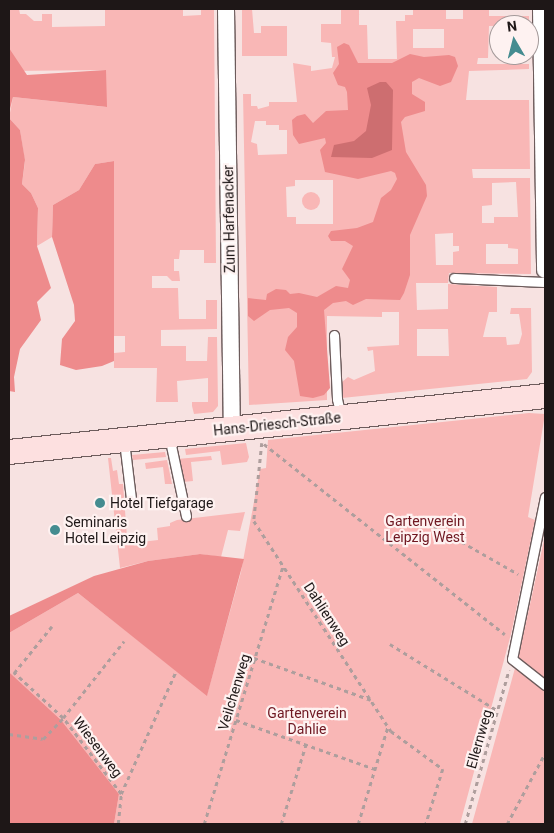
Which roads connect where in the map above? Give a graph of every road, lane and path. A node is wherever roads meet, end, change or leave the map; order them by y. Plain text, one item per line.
1 (226, 9) edge
2 (541, 9) edge
3 (545, 270) edge
4 (454, 278) dead end
5 (545, 282) edge
6 (334, 335) dead end
7 (545, 396) edge
8 (341, 417) junction
9 (232, 429) junction
10 (261, 434) junction
11 (168, 436) junction
12 (124, 440) junction
13 (9, 452) edge
14 (545, 497) edge
15 (131, 499) dead end
16 (186, 516) dead end
17 (434, 526) dead end
18 (283, 565) junction
19 (529, 578) junction
20 (52, 626) dead end
21 (124, 641) dead end
22 (516, 642) junction
23 (390, 644) dead end
24 (254, 658) junction
25 (512, 659) junction
26 (176, 671) dead end
27 (545, 685) edge
28 (371, 700) junction
29 (498, 710) junction
30 (63, 718) junction
31 (236, 720) junction
32 (388, 726) junction
33 (9, 734) edge
34 (306, 744) junction
35 (545, 753) edge
36 (375, 769) junction
37 (121, 794) junction
38 (118, 824) edge
39 (204, 824) edge
40 (281, 824) edge
41 (358, 824) edge
42 (426, 824) edge
43 (466, 824) edge
44 (507, 824) edge

1 - 9 street, Zum Harfenacker
2 - 3 street
4 - 5 lane
6 - 8 lane
7 - 8 main road, Hans-Driesch-Straße
8 - 10 main road, Hans-Driesch-Straße
9 - 10 main road, Hans-Driesch-Straße
9 - 11 main road, Hans-Driesch-Straße
10 - 18 path, Dahlienweg
10 - 22 path
11 - 12 main road, Hans-Driesch-Straße
11 - 16 lane
12 - 13 main road, Hans-Driesch-Straße
12 - 15 lane
14 - 19 lane
17 - 19 path
18 - 24 path, Veilchenweg
18 - 28 path, Dahlienweg
19 - 22 lane
20 - 30 path
21 - 30 path, Wiesenweg
22 - 25 lane
23 - 29 path
24 - 28 path
24 - 31 path, Veilchenweg
25 - 27 lane
25 - 29 path, Ellernweg
26 - 37 path
28 - 32 path, Dahlienweg
29 - 43 path, Ellernweg
30 - 33 path
30 - 37 path, Wiesenweg
31 - 34 path
31 - 39 path, Veilchenweg
32 - 36 path
32 - 42 path, Dahlienweg
34 - 36 path
34 - 40 path
35 - 44 path
36 - 41 path
37 - 38 path, Wiesenweg

